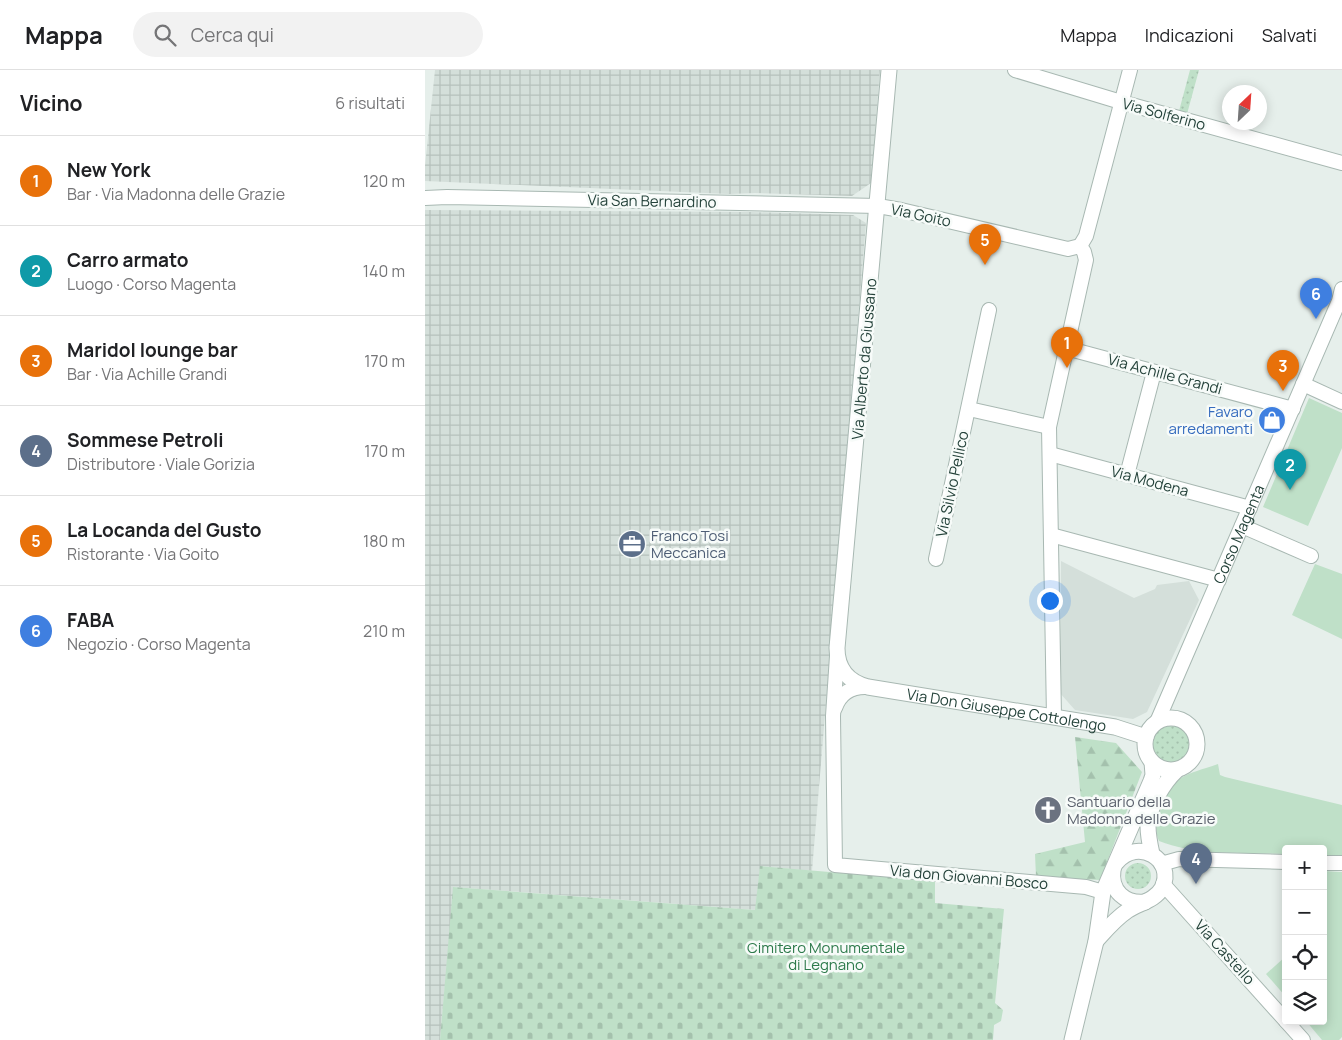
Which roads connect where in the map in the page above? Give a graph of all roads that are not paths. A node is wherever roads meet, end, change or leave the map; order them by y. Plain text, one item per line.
1 (889, 70) edge
2 (1015, 70) edge
3 (1130, 70) edge
4 (1121, 102) junction
5 (1342, 163) edge
6 (425, 198) edge
7 (878, 206) junction
8 (1080, 246) junction
9 (1342, 289) edge
10 (989, 310) dead end
11 (1066, 348) junction
12 (1154, 372) junction
13 (1303, 384) junction
14 (1342, 402) edge
15 (969, 409) junction
16 (1293, 409) junction
17 (1049, 427) junction
18 (1050, 454) junction
19 (1127, 475) junction
20 (1250, 508) junction
21 (1242, 526) junction
22 (1051, 535) junction
23 (1311, 556) dead end
24 (936, 559) dead end
25 (1219, 580) junction
26 (837, 648) junction
27 (868, 687) junction
28 (833, 716) junction
29 (1054, 717) junction
30 (1157, 722) junction
31 (1146, 737) junction
32 (1152, 762) junction
33 (1177, 770) junction
34 (1157, 859) junction
35 (1282, 862) edge
36 (1327, 863) edge
37 (1342, 863) edge
38 (835, 865) joint
39 (1115, 866) junction
40 (1163, 884) junction
41 (1103, 892) junction
42 (1145, 902) junction
43 (1096, 940) junction
44 (1282, 1017) edge
45 (1290, 1025) edge
46 (1072, 1040) edge
47 (1303, 1040) edge

1 - 7 street, Via Alberto da Giussano
2 - 4 street, Via Solferino
3 - 4 street
4 - 5 street, Via Solferino
4 - 8 street
6 - 7 street, Via San Bernardino
7 - 8 street, Via Goito
7 - 26 street, Via Alberto da Giussano
8 - 11 street
9 - 13 street, Corso Magenta
10 - 15 street, Via Silvio Pellico
11 - 12 street, Via Achille Grandi
11 - 17 street
12 - 16 street, Via Achille Grandi
12 - 19 street
13 - 14 street
13 - 16 street, Corso Magenta
15 - 17 street
15 - 24 street, Via Silvio Pellico
16 - 20 street, Corso Magenta
17 - 18 street
18 - 19 street, Via Modena
18 - 22 street
19 - 20 street, Via Modena
20 - 21 street, Corso Magenta
21 - 23 street
21 - 25 street, Corso Magenta
22 - 25 street
22 - 29 street
25 - 30 street, Corso Magenta
26 - 27 street, Via Alberto da Giussano
26 - 28 street, Via Alberto da Giussano
27 - 28 street, Via Alberto da Giussano
27 - 29 street, Via Don Giuseppe Cottolengo
28 - 38 street, Via Alberto da Giussano
29 - 31 street, Via Don Giuseppe Cottolengo
30 - 31 street, Corso Magenta
30 - 33 street
31 - 32 street
32 - 33 street
32 - 39 street
33 - 34 street
34 - 35 street
34 - 39 street
34 - 40 street
36 - 37 street
38 - 41 street, Via don Giovanni Bosco
39 - 41 street
39 - 42 street
40 - 42 street
40 - 44 street, Via Castello
41 - 43 street
42 - 43 street
43 - 46 street
45 - 47 street, Via Castello

